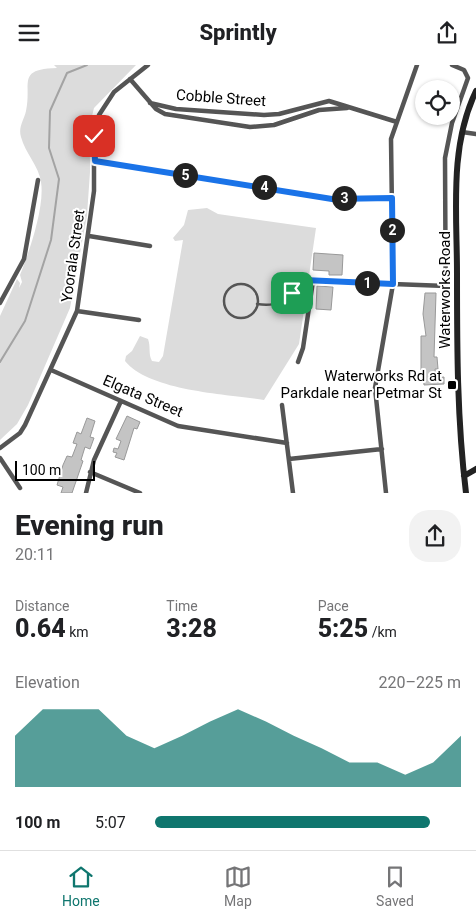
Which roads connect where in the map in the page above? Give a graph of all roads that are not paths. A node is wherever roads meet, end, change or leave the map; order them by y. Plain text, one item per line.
1 (148, 65) edge
2 (417, 65) edge
3 (452, 65) edge
4 (130, 79) junction
5 (476, 91) edge
6 (150, 103) junction
7 (348, 108) junction
8 (397, 122) junction
9 (462, 132) junction
10 (476, 134) edge
11 (95, 161) junction
12 (38, 180) dead end
13 (392, 198) junction
14 (457, 202) junction
15 (446, 203) junction
16 (457, 211) junction
17 (446, 212) junction
18 (89, 236) junction
19 (150, 246) dead end
20 (313, 281) junction
21 (393, 284) junction
22 (446, 286) junction
23 (0, 302) edge
24 (258, 304) junction
25 (77, 311) junction
26 (139, 320) dead end
27 (446, 346) dead end
28 (298, 362) dead end
29 (51, 370) junction
30 (121, 401) junction
31 (282, 405) dead end
32 (287, 443) junction
33 (0, 448) edge
34 (382, 449) junction
35 (0, 458) edge
36 (288, 459) junction
37 (476, 469) edge
38 (90, 471) junction
39 (464, 476) junction
40 (20, 488) dead end
41 (86, 493) edge
42 (140, 493) edge
43 (293, 493) edge
44 (386, 493) edge
45 (466, 493) edge

1 - 4 street, Yoorala Street
2 - 8 street
3 - 15 street
4 - 6 street, Cobble Street
4 - 11 street, Yoorala Street
5 - 9 main road, Waterworks Road
6 - 7 street, Cobble Street
6 - 7 street, Cobble Street
7 - 8 street, Cobble Street
8 - 13 street
9 - 10 street
9 - 14 main road, Waterworks Road
11 - 13 street
11 - 18 street, Yoorala Street
12 - 23 street
13 - 21 street
14 - 15 street
14 - 16 main road, Waterworks Road
15 - 17 street
16 - 17 street
16 - 39 main road, Waterworks Road
17 - 22 street
18 - 19 street
18 - 25 street, Yoorala Street
20 - 21 street
20 - 24 lane
20 - 28 street
21 - 22 street
21 - 34 street
22 - 27 street
24 - 24 lane
25 - 26 street
25 - 29 street, Yoorala Street
29 - 30 street, Elgata Street
29 - 33 street, Yoorala Street
30 - 32 street, Elgata Street
30 - 38 street
31 - 32 street
32 - 36 street
34 - 36 street
34 - 44 street
35 - 40 street
36 - 43 street
37 - 39 main road
38 - 41 street
38 - 42 street
39 - 45 main road, Waterworks Road

